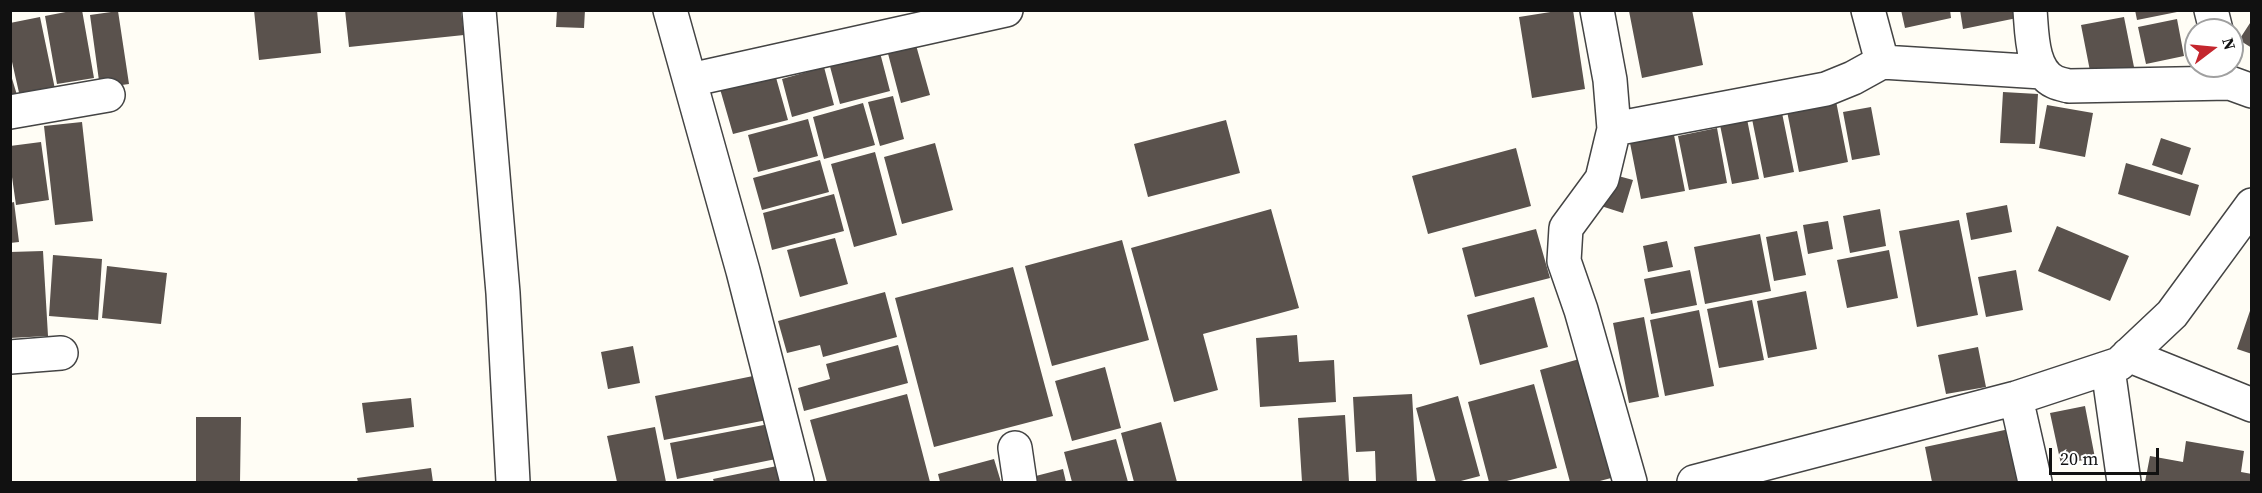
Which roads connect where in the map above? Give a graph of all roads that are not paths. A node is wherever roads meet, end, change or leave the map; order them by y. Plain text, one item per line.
1 (479, 10) edge
2 (670, 10) edge
3 (1006, 10) edge
4 (1597, 10) edge
5 (1868, 10) edge
6 (2030, 10) edge
7 (1882, 62) junction
8 (2043, 72) junction
9 (690, 80) junction
10 (2236, 80) edge
11 (108, 95) dead end
12 (10, 112) edge
13 (1614, 129) junction
14 (2252, 205) edge
15 (61, 353) dead end
16 (10, 357) edge
17 (2118, 362) junction
18 (2016, 398) junction
19 (2252, 405) edge
20 (1015, 448) dead end
21 (513, 483) edge
22 (797, 483) edge
23 (1020, 483) edge
24 (1630, 483) edge
25 (1694, 483) edge
26 (2035, 483) edge
27 (2124, 483) edge

1 - 21 street
2 - 9 street
3 - 9 street
4 - 13 street
5 - 7 street
6 - 8 street
7 - 8 street
7 - 13 street
8 - 10 street
9 - 22 street
11 - 12 street
13 - 24 street
14 - 17 street
15 - 16 street
17 - 18 street
17 - 19 street
17 - 27 street
18 - 25 street
18 - 26 street
20 - 23 street

